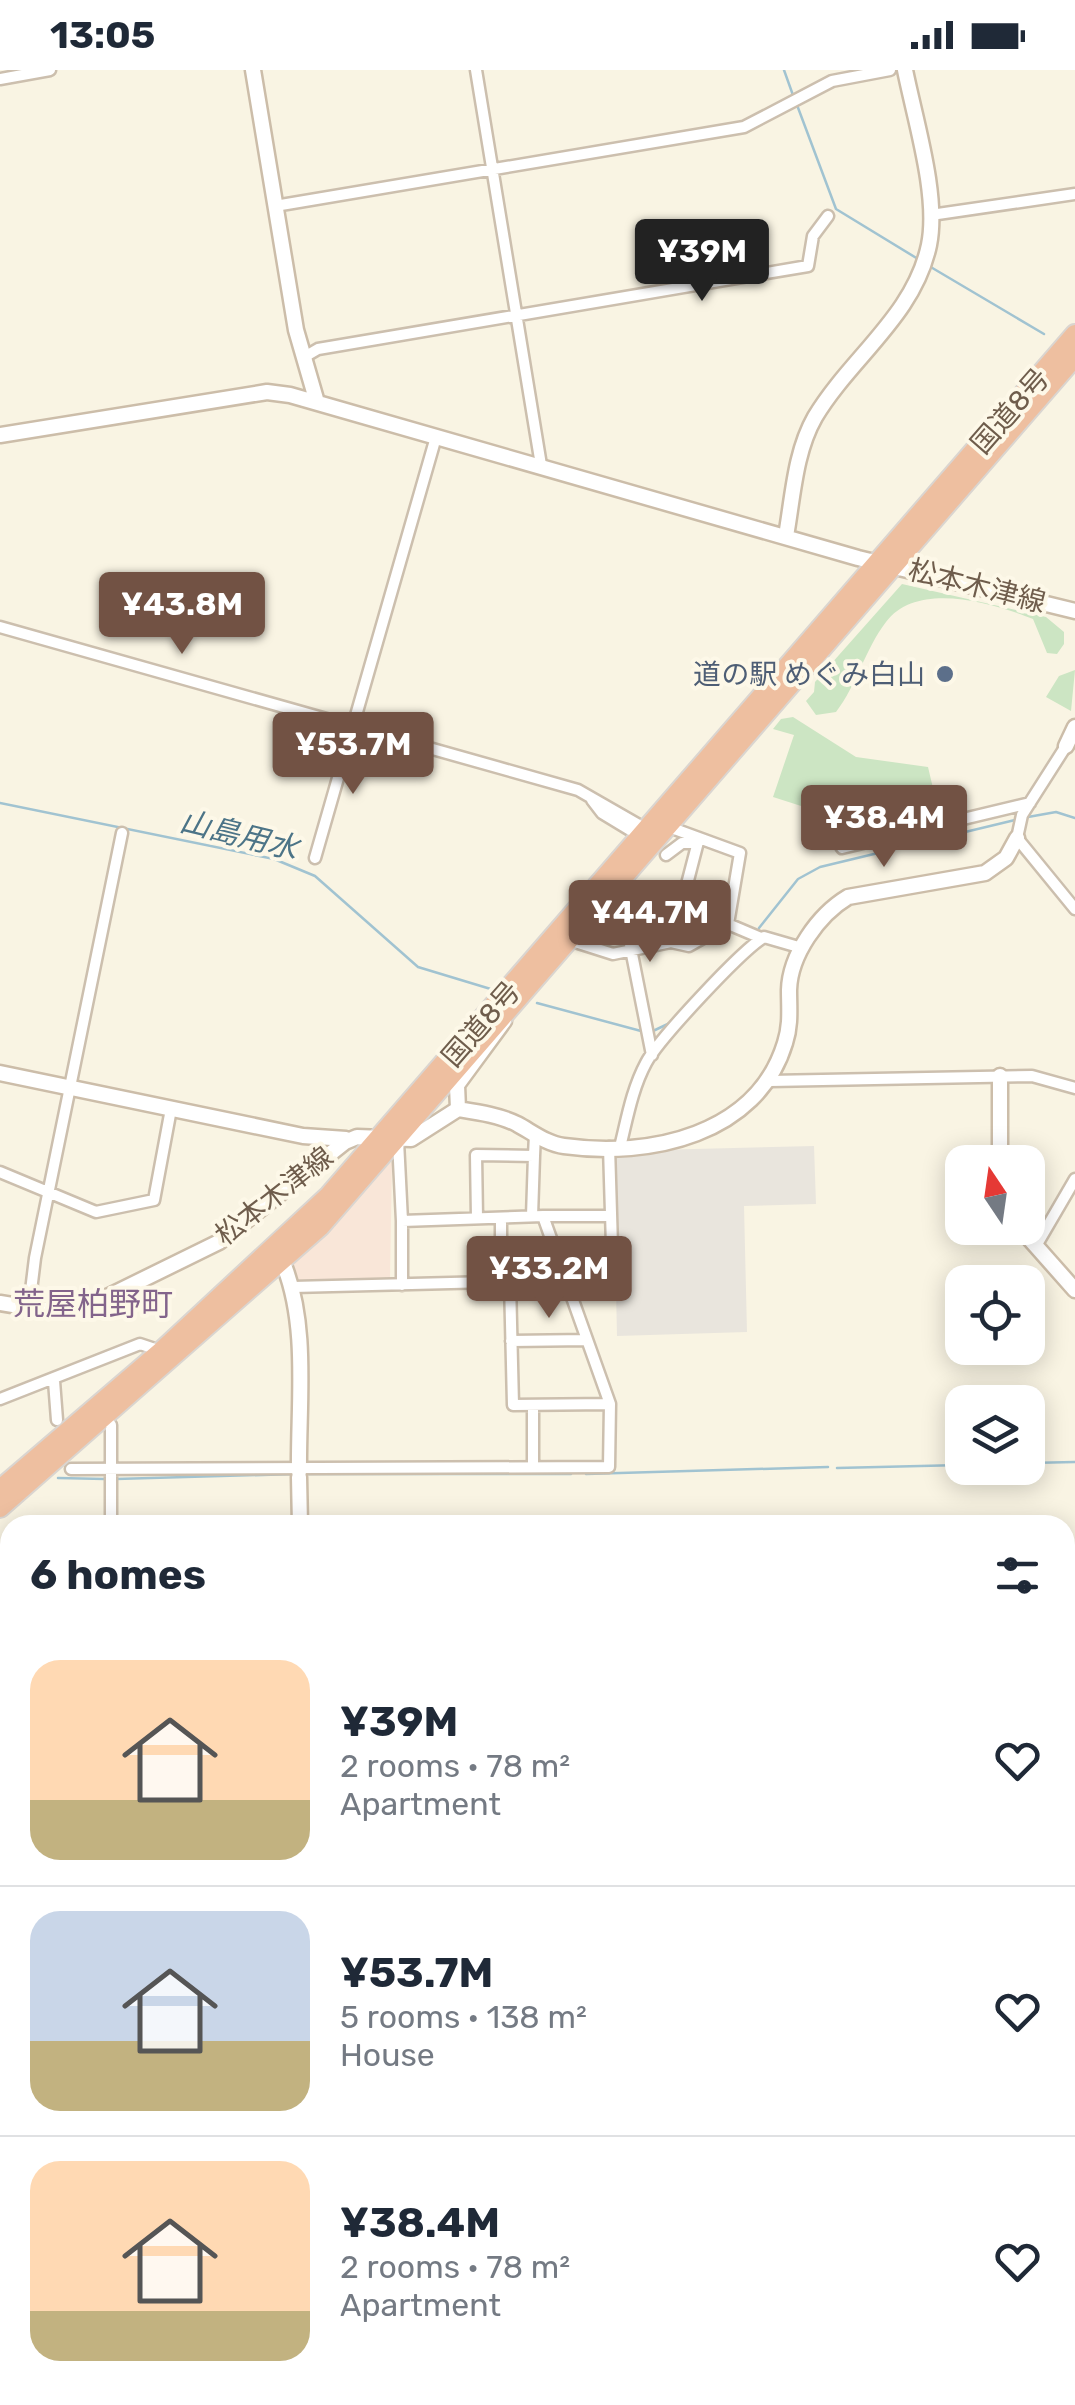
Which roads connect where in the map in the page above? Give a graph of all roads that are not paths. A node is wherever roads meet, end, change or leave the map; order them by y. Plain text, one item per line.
1 (50, 70) edge
2 (252, 70) edge
3 (476, 70) edge
4 (890, 70) edge
5 (906, 70) edge
6 (0, 79) edge
7 (493, 169) junction
8 (1075, 194) edge
9 (275, 206) junction
10 (931, 215) junction
11 (828, 216) dead end
12 (519, 315) junction
13 (1075, 334) edge
14 (306, 356) junction
15 (1075, 358) edge
16 (316, 399) junction
17 (0, 435) edge
18 (436, 437) junction
19 (541, 465) junction
20 (786, 536) junction
21 (878, 560) junction
22 (898, 566) junction
23 (1075, 611) edge
24 (0, 628) edge
25 (353, 724) junction
26 (1075, 727) edge
27 (1066, 746) joint
28 (1030, 803) junction
29 (823, 817) dead end
30 (1020, 825) junction
31 (668, 827) junction
32 (638, 829) junction
33 (122, 833) dead end
34 (698, 841) junction
35 (666, 855) dead end
36 (315, 858) dead end
37 (1075, 909) edge
38 (680, 910) junction
39 (666, 914) junction
40 (727, 924) junction
41 (761, 938) junction
42 (572, 941) junction
43 (671, 942) junction
44 (628, 948) junction
45 (802, 948) junction
46 (507, 1015) junction
47 (652, 1055) junction
48 (0, 1074) edge
49 (1000, 1076) junction
50 (770, 1081) junction
51 (70, 1088) junction
52 (1075, 1088) edge
53 (171, 1109) junction
54 (458, 1109) junction
55 (534, 1134) junction
56 (357, 1137) junction
57 (390, 1140) junction
58 (1000, 1145) edge
59 (614, 1147) junction
60 (534, 1156) junction
61 (321, 1164) junction
62 (0, 1172) edge
63 (1075, 1179) edge
64 (51, 1193) junction
65 (330, 1195) junction
66 (538, 1216) junction
67 (610, 1216) junction
68 (477, 1218) junction
69 (501, 1219) junction
70 (402, 1221) junction
71 (1036, 1246) joint
72 (283, 1263) junction
73 (506, 1282) junction
74 (568, 1282) junction
75 (402, 1285) junction
76 (293, 1287) junction
77 (1075, 1290) edge
78 (0, 1303) edge
79 (29, 1307) junction
80 (588, 1340) junction
81 (511, 1341) junction
82 (161, 1351) junction
83 (54, 1381) junction
84 (0, 1399) edge
85 (610, 1404) junction
86 (532, 1406) junction
87 (104, 1418) junction
88 (57, 1420) dead end
89 (533, 1466) junction
90 (71, 1470) dead end
91 (110, 1470) junction
92 (299, 1472) junction
93 (0, 1489) edge
94 (0, 1508) edge
95 (111, 1515) edge
96 (300, 1515) edge

1 - 6 street
2 - 9 street
3 - 7 street
4 - 7 street
5 - 10 street
7 - 9 street
7 - 12 street
8 - 10 street
9 - 14 street
10 - 20 street
11 - 12 street
12 - 14 street
12 - 19 street
13 - 21 highway, 国道8号
14 - 16 street
15 - 22 highway, 国道8号
16 - 17 street, 松本木津線
16 - 18 street, 松本木津線
18 - 19 street, 松本木津線
18 - 25 street
19 - 20 street, 松本木津線
20 - 21 street, 松本木津線
21 - 22 street, 松本木津線
21 - 32 highway, 国道8号
22 - 23 street, 松本木津線
22 - 31 highway, 国道8号
24 - 25 street
25 - 32 street
25 - 36 street
26 - 27 street
27 - 28 street
28 - 29 street
28 - 30 street
30 - 37 street
30 - 45 street
31 - 34 street
31 - 42 highway, 国道8号
32 - 57 highway, 国道8号
33 - 51 street
34 - 35 street
34 - 38 street
34 - 40 street
38 - 39 street
38 - 40 street
39 - 43 street
39 - 44 street
40 - 41 street
40 - 43 street
41 - 45 street
41 - 47 street
42 - 44 street
42 - 46 highway, 国道8号
43 - 44 street
44 - 47 street
45 - 50 street
46 - 54 street
46 - 57 highway, 国道8号
47 - 59 street
48 - 51 street
49 - 50 street
49 - 52 street
49 - 58 street
50 - 59 street
51 - 53 street
51 - 64 street
53 - 56 street
53 - 64 street
54 - 55 street
54 - 57 street
55 - 59 street
55 - 60 street
56 - 57 street, 松本木津線
56 - 61 street, 松本木津線
57 - 65 highway, 国道8号
57 - 70 street
57 - 72 highway, 国道8号
59 - 67 street
60 - 66 street
60 - 68 street
61 - 65 street
61 - 79 street, 松本木津線
62 - 64 street
63 - 71 street
64 - 79 street
65 - 82 highway, 国道8号
66 - 67 street
66 - 69 street
66 - 74 street
67 - 74 street
68 - 69 street
68 - 70 street
69 - 73 street
70 - 75 street
71 - 77 street
72 - 76 street
72 - 87 highway, 国道8号
73 - 74 street
73 - 75 street
73 - 81 street
74 - 80 street
75 - 76 street
76 - 92 street
78 - 79 street, 松本木津線
80 - 81 street
80 - 85 street
81 - 86 street
82 - 83 street
82 - 93 highway, 国道8号
83 - 84 street
83 - 88 street
85 - 86 street
85 - 89 street
86 - 89 street
87 - 91 street
87 - 94 highway, 国道8号
89 - 92 street
90 - 91 street
91 - 92 street
91 - 95 street
92 - 96 street

